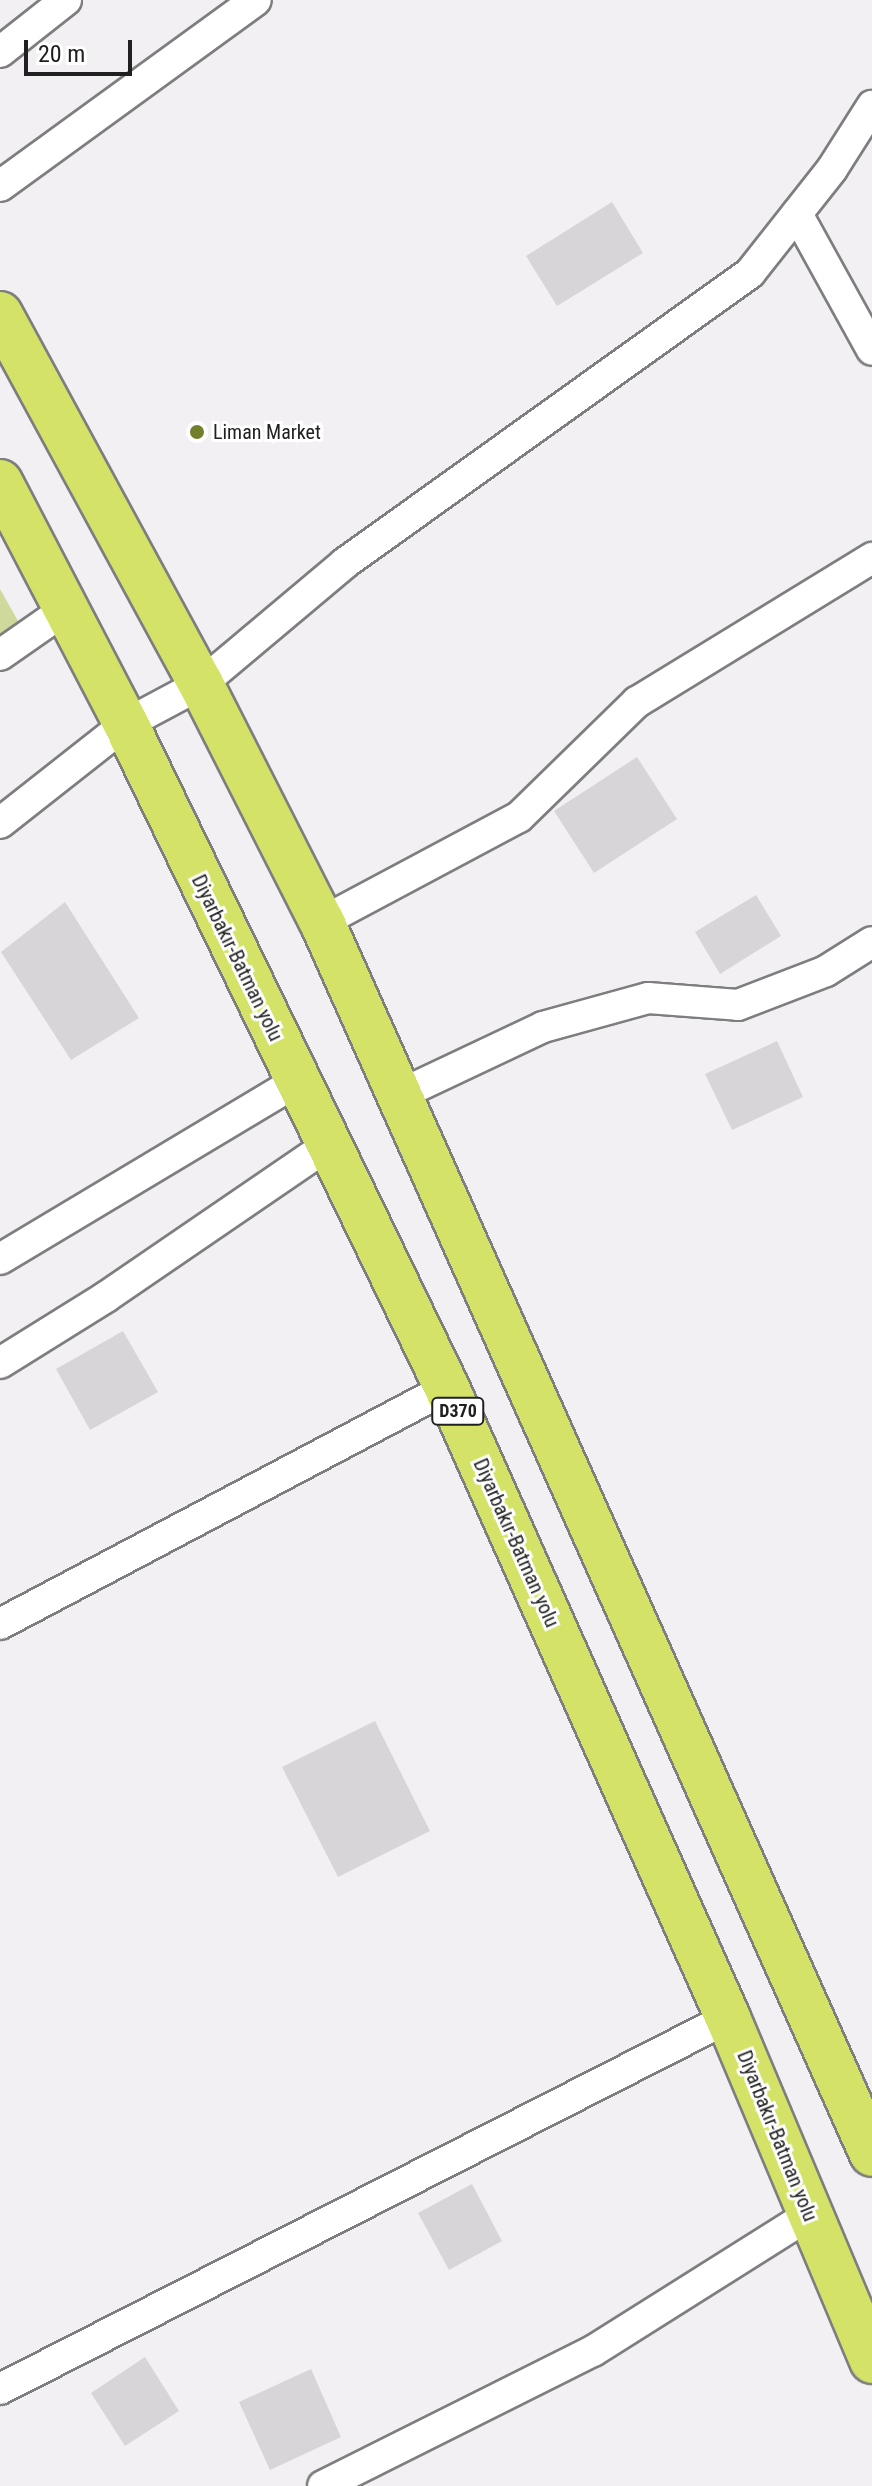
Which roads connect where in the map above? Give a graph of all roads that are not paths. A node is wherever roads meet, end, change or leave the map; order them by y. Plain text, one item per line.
1 (66, 0) edge
2 (256, 0) edge
3 (0, 52) edge
4 (872, 106) edge
5 (0, 186) edge
6 (797, 214) junction
7 (0, 314) edge
8 (872, 350) edge
9 (1, 486) edge
10 (872, 558) edge
11 (66, 609) junction
12 (0, 655) edge
13 (201, 684) junction
14 (126, 724) junction
15 (0, 823) edge
16 (322, 922) junction
17 (872, 942) edge
18 (297, 1081) junction
19 (397, 1096) junction
20 (328, 1145) junction
21 (0, 1259) edge
22 (0, 1363) edge
23 (447, 1388) junction
24 (0, 1624) edge
25 (728, 2018) junction
26 (872, 2154) edge
27 (809, 2215) junction
28 (872, 2361) edge
29 (0, 2389) edge
30 (323, 2486) edge

1 - 3 street
2 - 5 street
4 - 6 street
6 - 8 street
6 - 13 street
7 - 13 highway
9 - 11 highway, Diyarbakır-Batman yolu / D370
10 - 16 street
11 - 12 street
11 - 14 highway, Diyarbakır-Batman yolu / D370
13 - 14 street
13 - 16 highway
14 - 15 street
14 - 18 highway, Diyarbakır-Batman yolu / D370
16 - 19 highway
17 - 19 street
18 - 20 highway, Diyarbakır-Batman yolu / D370
18 - 21 street
19 - 26 highway
20 - 22 street
20 - 23 highway, Diyarbakır-Batman yolu / D370
23 - 24 street
23 - 25 highway, Diyarbakır-Batman yolu / D370
25 - 27 highway, Diyarbakır-Batman yolu / D370
25 - 29 street
27 - 28 highway, Diyarbakır-Batman yolu / D370
27 - 30 street

